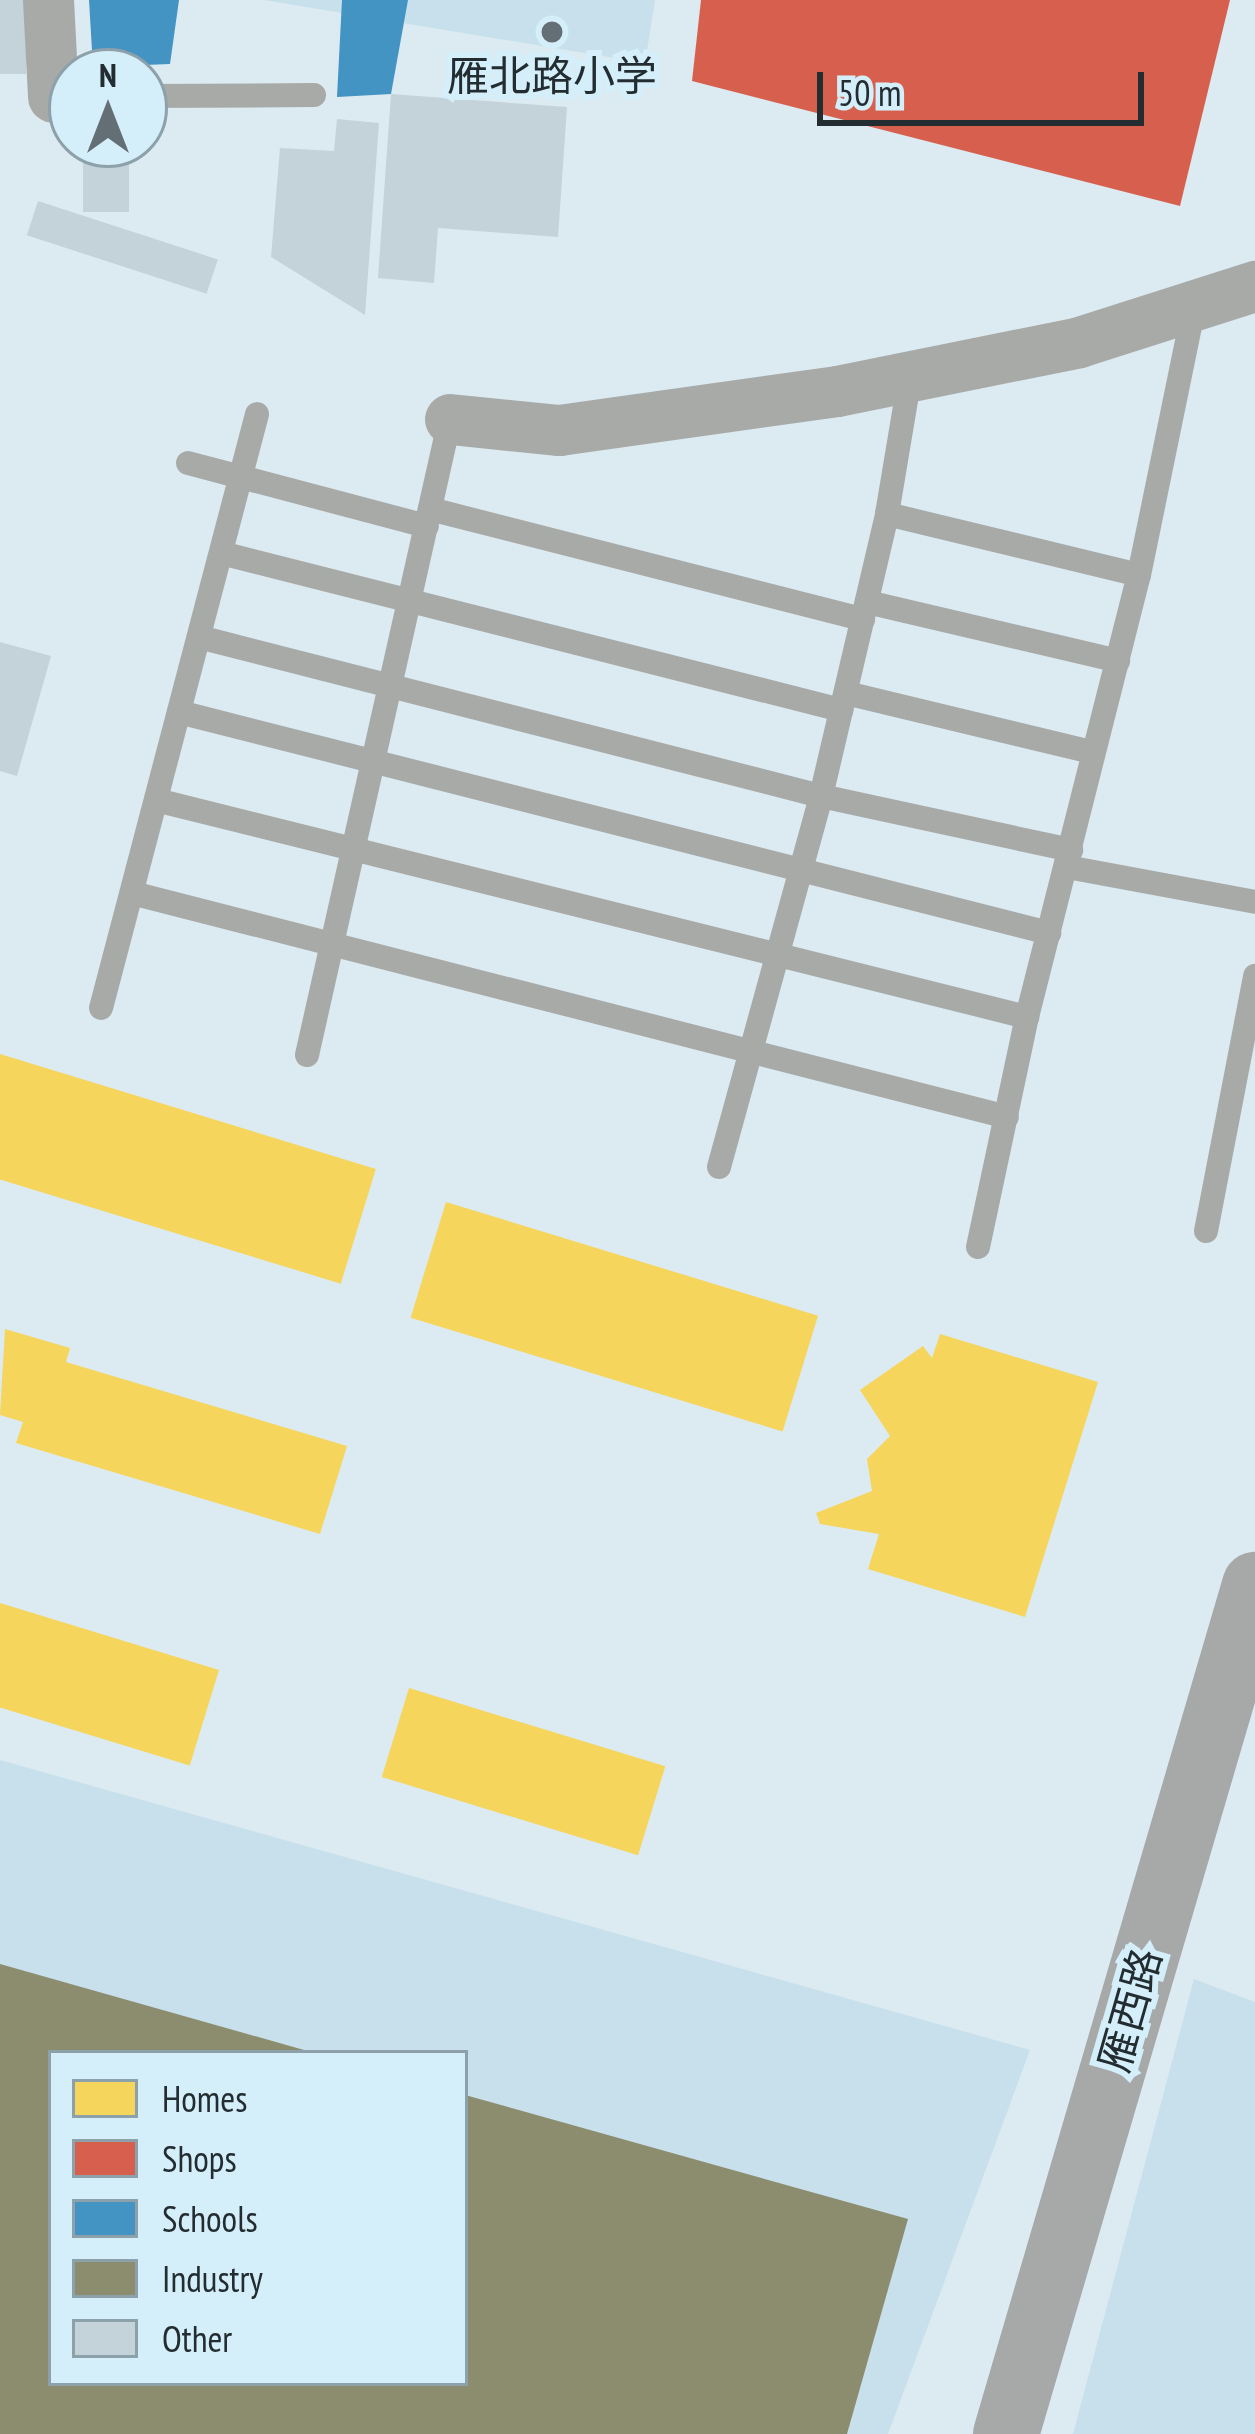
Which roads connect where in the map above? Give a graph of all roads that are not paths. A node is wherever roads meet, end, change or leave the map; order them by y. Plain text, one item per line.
1 (48, 0) edge
2 (55, 48) edge
3 (314, 95) dead end
4 (168, 96) edge
5 (1255, 286) edge
6 (1194, 307) junction
7 (910, 376) junction
8 (256, 414) dead end
9 (450, 419) joint
10 (188, 463) dead end
11 (241, 477) junction
12 (887, 514) junction
13 (428, 518) junction
14 (220, 553) junction
15 (1139, 575) junction
16 (410, 600) junction
17 (865, 610) junction
18 (199, 637) junction
19 (1118, 661) junction
20 (391, 684) junction
21 (844, 701) junction
22 (179, 712) junction
23 (1092, 752) junction
24 (373, 762) junction
25 (821, 796) junction
26 (156, 800) junction
27 (352, 852) junction
28 (1069, 859) junction
29 (801, 869) junction
30 (131, 893) junction
31 (1255, 902) edge
32 (1049, 932) junction
33 (332, 943) junction
34 (778, 956) junction
35 (1255, 976) edge
36 (101, 1008) dead end
37 (1027, 1017) junction
38 (752, 1049) junction
39 (307, 1055) dead end
40 (1007, 1117) junction
41 (719, 1167) dead end
42 (1205, 1231) dead end
43 (978, 1247) dead end
44 (1255, 1585) edge
45 (1006, 2434) edge

1 - 2 street
3 - 4 lane
5 - 6 street
6 - 7 street
6 - 15 lane
7 - 9 street
7 - 12 lane
8 - 11 lane
9 - 13 lane
10 - 11 lane
11 - 13 lane
11 - 14 lane
12 - 15 lane
12 - 17 lane
13 - 16 lane
13 - 17 lane
14 - 16 lane
14 - 18 lane
15 - 19 lane
16 - 20 lane
16 - 21 lane
17 - 19 lane
17 - 21 lane
18 - 20 lane
18 - 22 lane
19 - 23 lane
20 - 24 lane
20 - 25 lane
21 - 23 lane
21 - 25 lane
22 - 24 lane
22 - 26 lane
23 - 28 lane
24 - 27 lane
24 - 29 lane
25 - 28 lane
25 - 29 lane
26 - 27 lane
26 - 30 lane
27 - 33 lane
27 - 34 lane
28 - 31 lane
28 - 32 lane
29 - 32 lane
29 - 34 lane
30 - 33 lane
30 - 36 lane
32 - 37 lane
33 - 38 lane
33 - 39 lane
34 - 37 lane
34 - 38 lane
35 - 42 lane
37 - 40 lane
38 - 40 lane
38 - 41 lane
40 - 43 lane
44 - 45 main road, 雁西路

